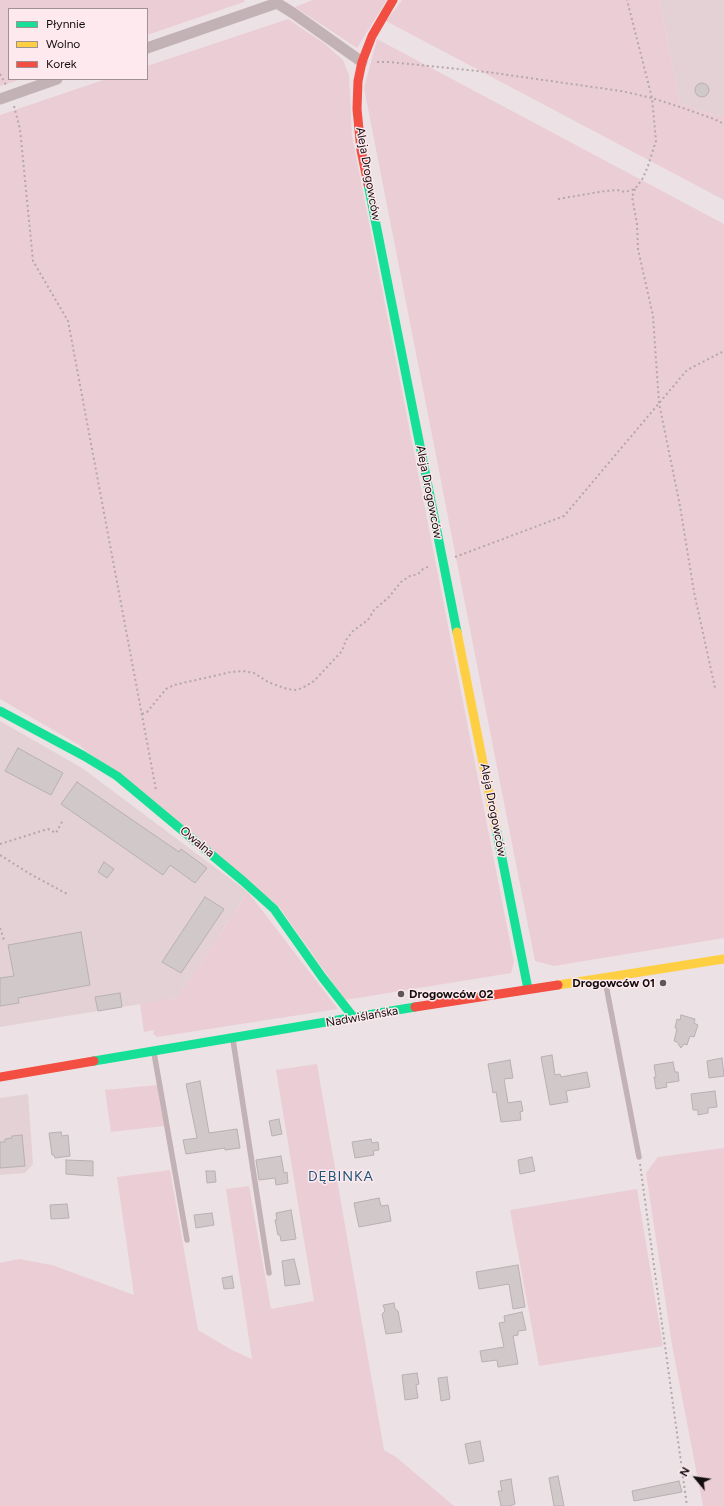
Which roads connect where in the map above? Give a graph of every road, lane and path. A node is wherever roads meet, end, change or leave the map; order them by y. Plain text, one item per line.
1 (393, 0) edge
2 (627, 0) edge
3 (280, 1) edge
4 (148, 48) edge
5 (362, 62) junction
6 (54, 80) edge
7 (5, 97) edge
8 (652, 98) junction
9 (724, 124) edge
10 (635, 188) junction
11 (558, 199) dead end
12 (724, 351) edge
13 (659, 403) junction
14 (443, 561) junction
15 (715, 688) dead end
16 (0, 711) edge
17 (141, 714) junction
18 (160, 812) junction
19 (62, 820) dead end
20 (0, 844) edge
21 (0, 855) edge
22 (69, 895) dead end
23 (0, 928) edge
24 (4, 940) dead end
25 (724, 959) edge
26 (605, 977) junction
27 (528, 990) junction
28 (354, 1018) junction
29 (233, 1038) junction
30 (154, 1052) junction
31 (0, 1077) edge
32 (639, 1156) joint
33 (187, 1240) dead end
34 (269, 1273) dead end
35 (687, 1506) edge

1 - 5 street, Aleja Drogowców
2 - 8 path
3 - 4 street
3 - 5 street
5 - 8 path
5 - 14 street, Aleja Drogowców
6 - 7 street
7 - 17 path
8 - 9 path
8 - 10 path
10 - 11 path
10 - 13 path
12 - 13 path
13 - 14 path
13 - 15 path
14 - 17 path
14 - 27 street, Aleja Drogowców
16 - 18 street, Owalna
17 - 18 path
18 - 28 street, Owalna
19 - 20 path
21 - 22 path
23 - 24 path
25 - 26 street, Nadwiślańska
26 - 27 street, Nadwiślańska
26 - 32 lane
27 - 28 street, Nadwiślańska
28 - 29 street, Nadwiślańska
29 - 30 street, Nadwiślańska
29 - 34 lane
30 - 31 street, Nadwiślańska
30 - 33 lane
32 - 35 path

